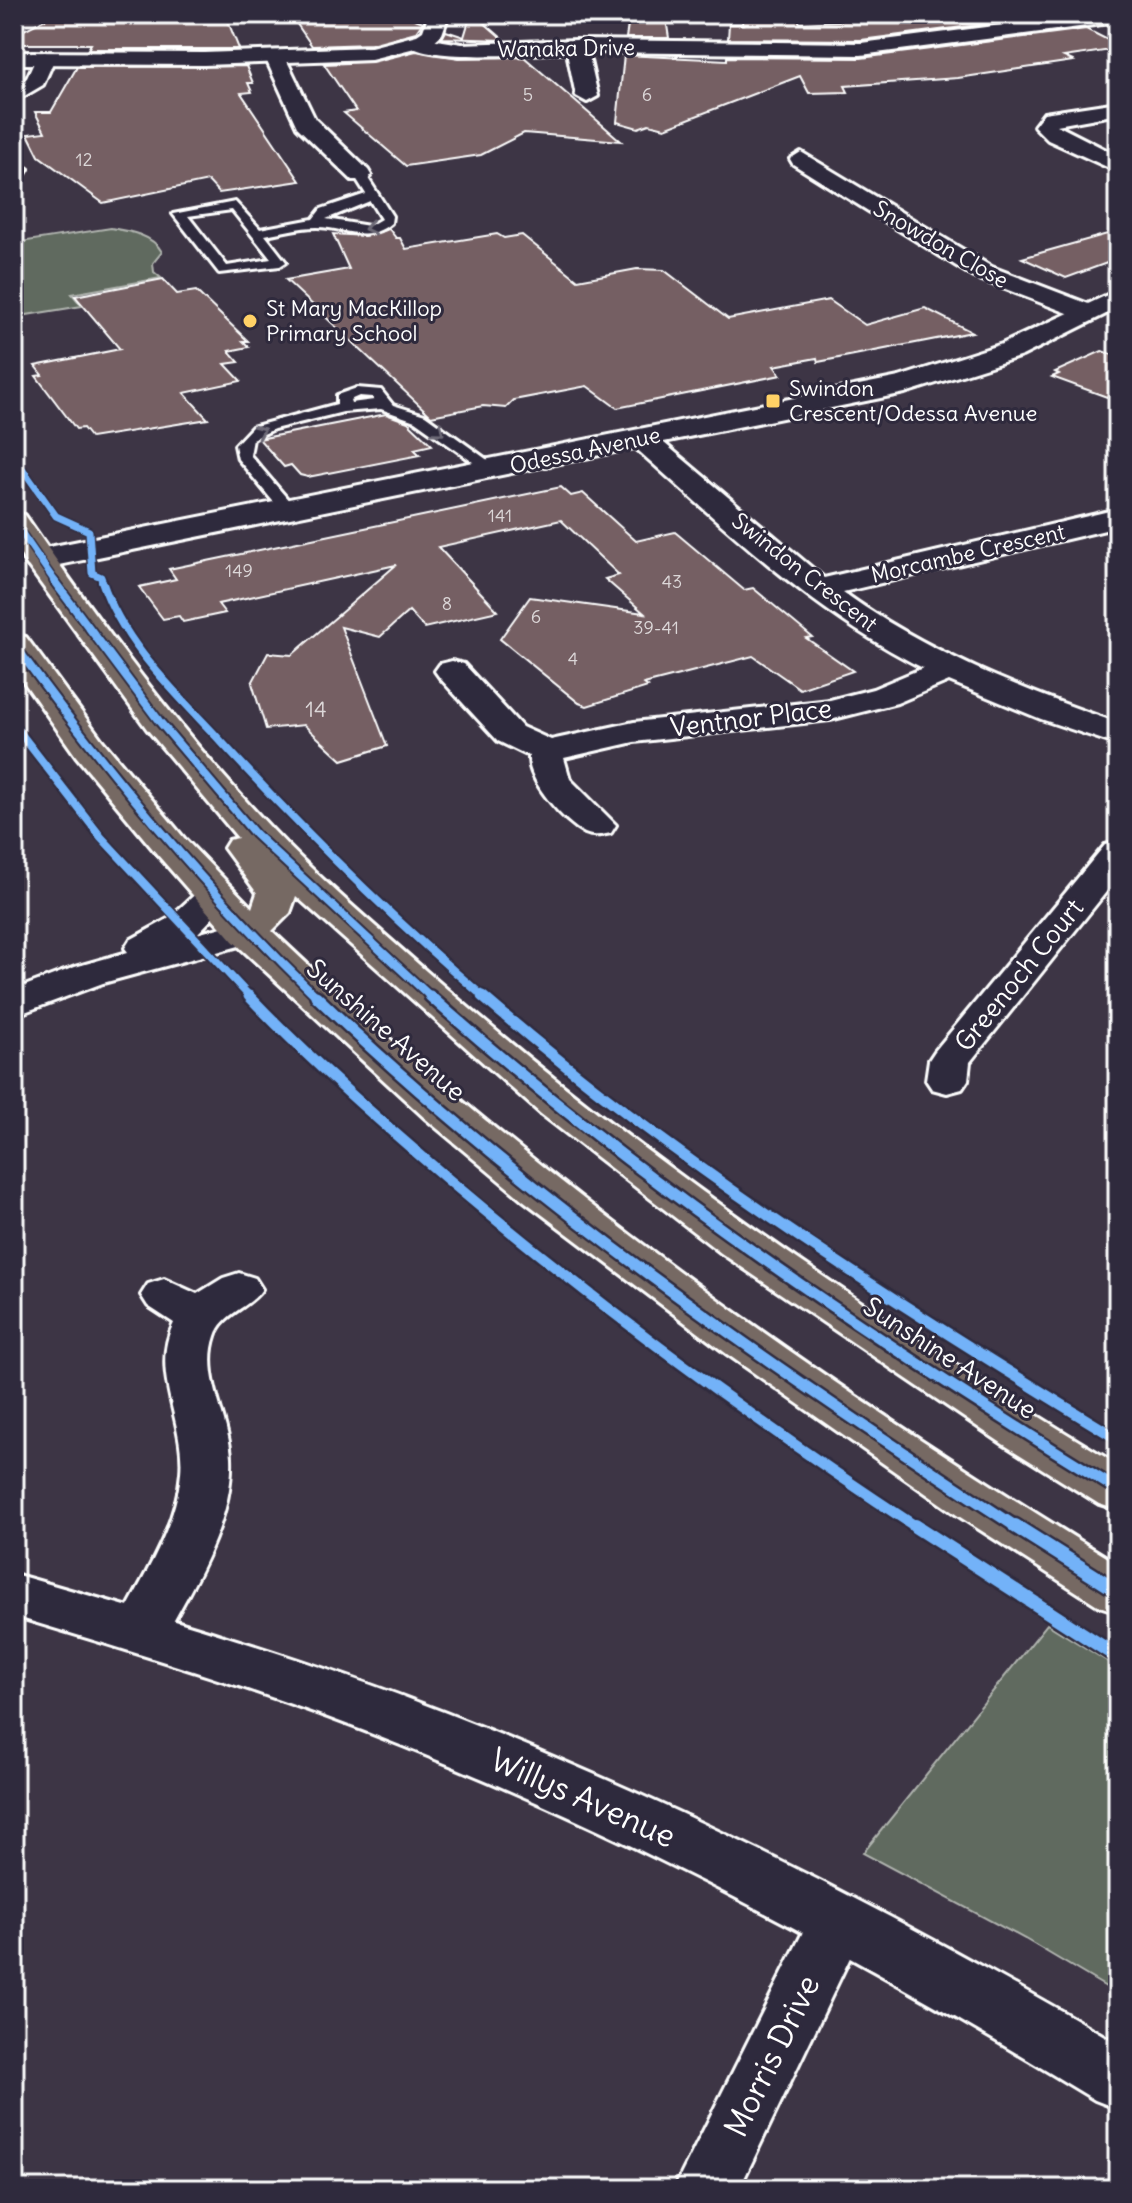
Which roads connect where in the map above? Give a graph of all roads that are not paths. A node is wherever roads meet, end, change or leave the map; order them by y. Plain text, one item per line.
1 (439, 14) edge
2 (1118, 16) edge
3 (953, 17) dead end
4 (984, 35) junction
5 (418, 43) junction
6 (576, 46) junction
7 (275, 57) junction
8 (14, 58) edge
9 (45, 58) junction
10 (14, 96) edge
11 (587, 96) dead end
12 (1118, 108) edge
13 (801, 159) dead end
14 (1118, 165) edge
15 (360, 175) joint
16 (372, 196) junction
17 (322, 223) junction
18 (256, 233) junction
19 (1118, 298) edge
20 (1090, 313) junction
21 (641, 438) junction
22 (492, 469) junction
23 (288, 509) junction
24 (1118, 518) edge
25 (14, 522) edge
26 (26, 562) edge
27 (819, 588) junction
28 (14, 644) edge
29 (949, 669) junction
30 (452, 671) dead end
31 (1118, 735) edge
32 (170, 736) junction
33 (547, 751) junction
34 (603, 830) dead end
35 (1118, 853) edge
36 (214, 897) junction
37 (247, 932) junction
38 (89, 975) junction
39 (14, 1004) edge
40 (939, 1066) dead end
41 (239, 1289) dead end
42 (1118, 1490) edge
43 (1118, 1591) edge
44 (14, 1595) edge
45 (141, 1631) junction
46 (838, 1922) junction
47 (1118, 2079) edge
48 (706, 2189) edge

1 - 5 street
2 - 4 street, Wanaka Drive
3 - 4 street
4 - 6 street, Wanaka Drive
5 - 6 street, Wanaka Drive
5 - 7 street, Wanaka Drive
6 - 11 street
7 - 9 street, Wanaka Drive
7 - 15 street
8 - 9 street, Wanaka Drive
9 - 10 street
12 - 14 street
13 - 20 street, Snowdon Close
15 - 16 lane
16 - 17 lane
16 -> 17 lane
17 - 18 lane
18 - 18 lane
19 - 20 street, Odessa Avenue
20 - 21 street, Odessa Avenue
21 - 22 street, Odessa Avenue
21 - 27 street, Swindon Crescent
22 - 23 street, Odessa Avenue
23 -> 22 lane
23 - 26 street, Odessa Avenue
24 - 27 street, Morcambe Crescent
25 - 26 main road, Sunshine Avenue
26 - 32 main road, Sunshine Avenue
27 - 29 street, Swindon Crescent
28 - 36 main road, Sunshine Avenue
29 - 31 street, Swindon Crescent
29 - 33 street, Ventnor Place
30 - 33 street
32 - 37 main road
32 - 42 main road, Sunshine Avenue
33 - 34 street
35 - 40 street, Greenoch Court
36 - 37 main road, Sunshine Avenue
36 - 38 street
37 - 38 street
37 - 43 main road, Sunshine Avenue
38 - 39 street
41 - 45 street
44 - 45 street, Willys Avenue
45 - 46 street, Willys Avenue
46 - 47 street, Willys Avenue
46 - 48 street, Morris Drive

